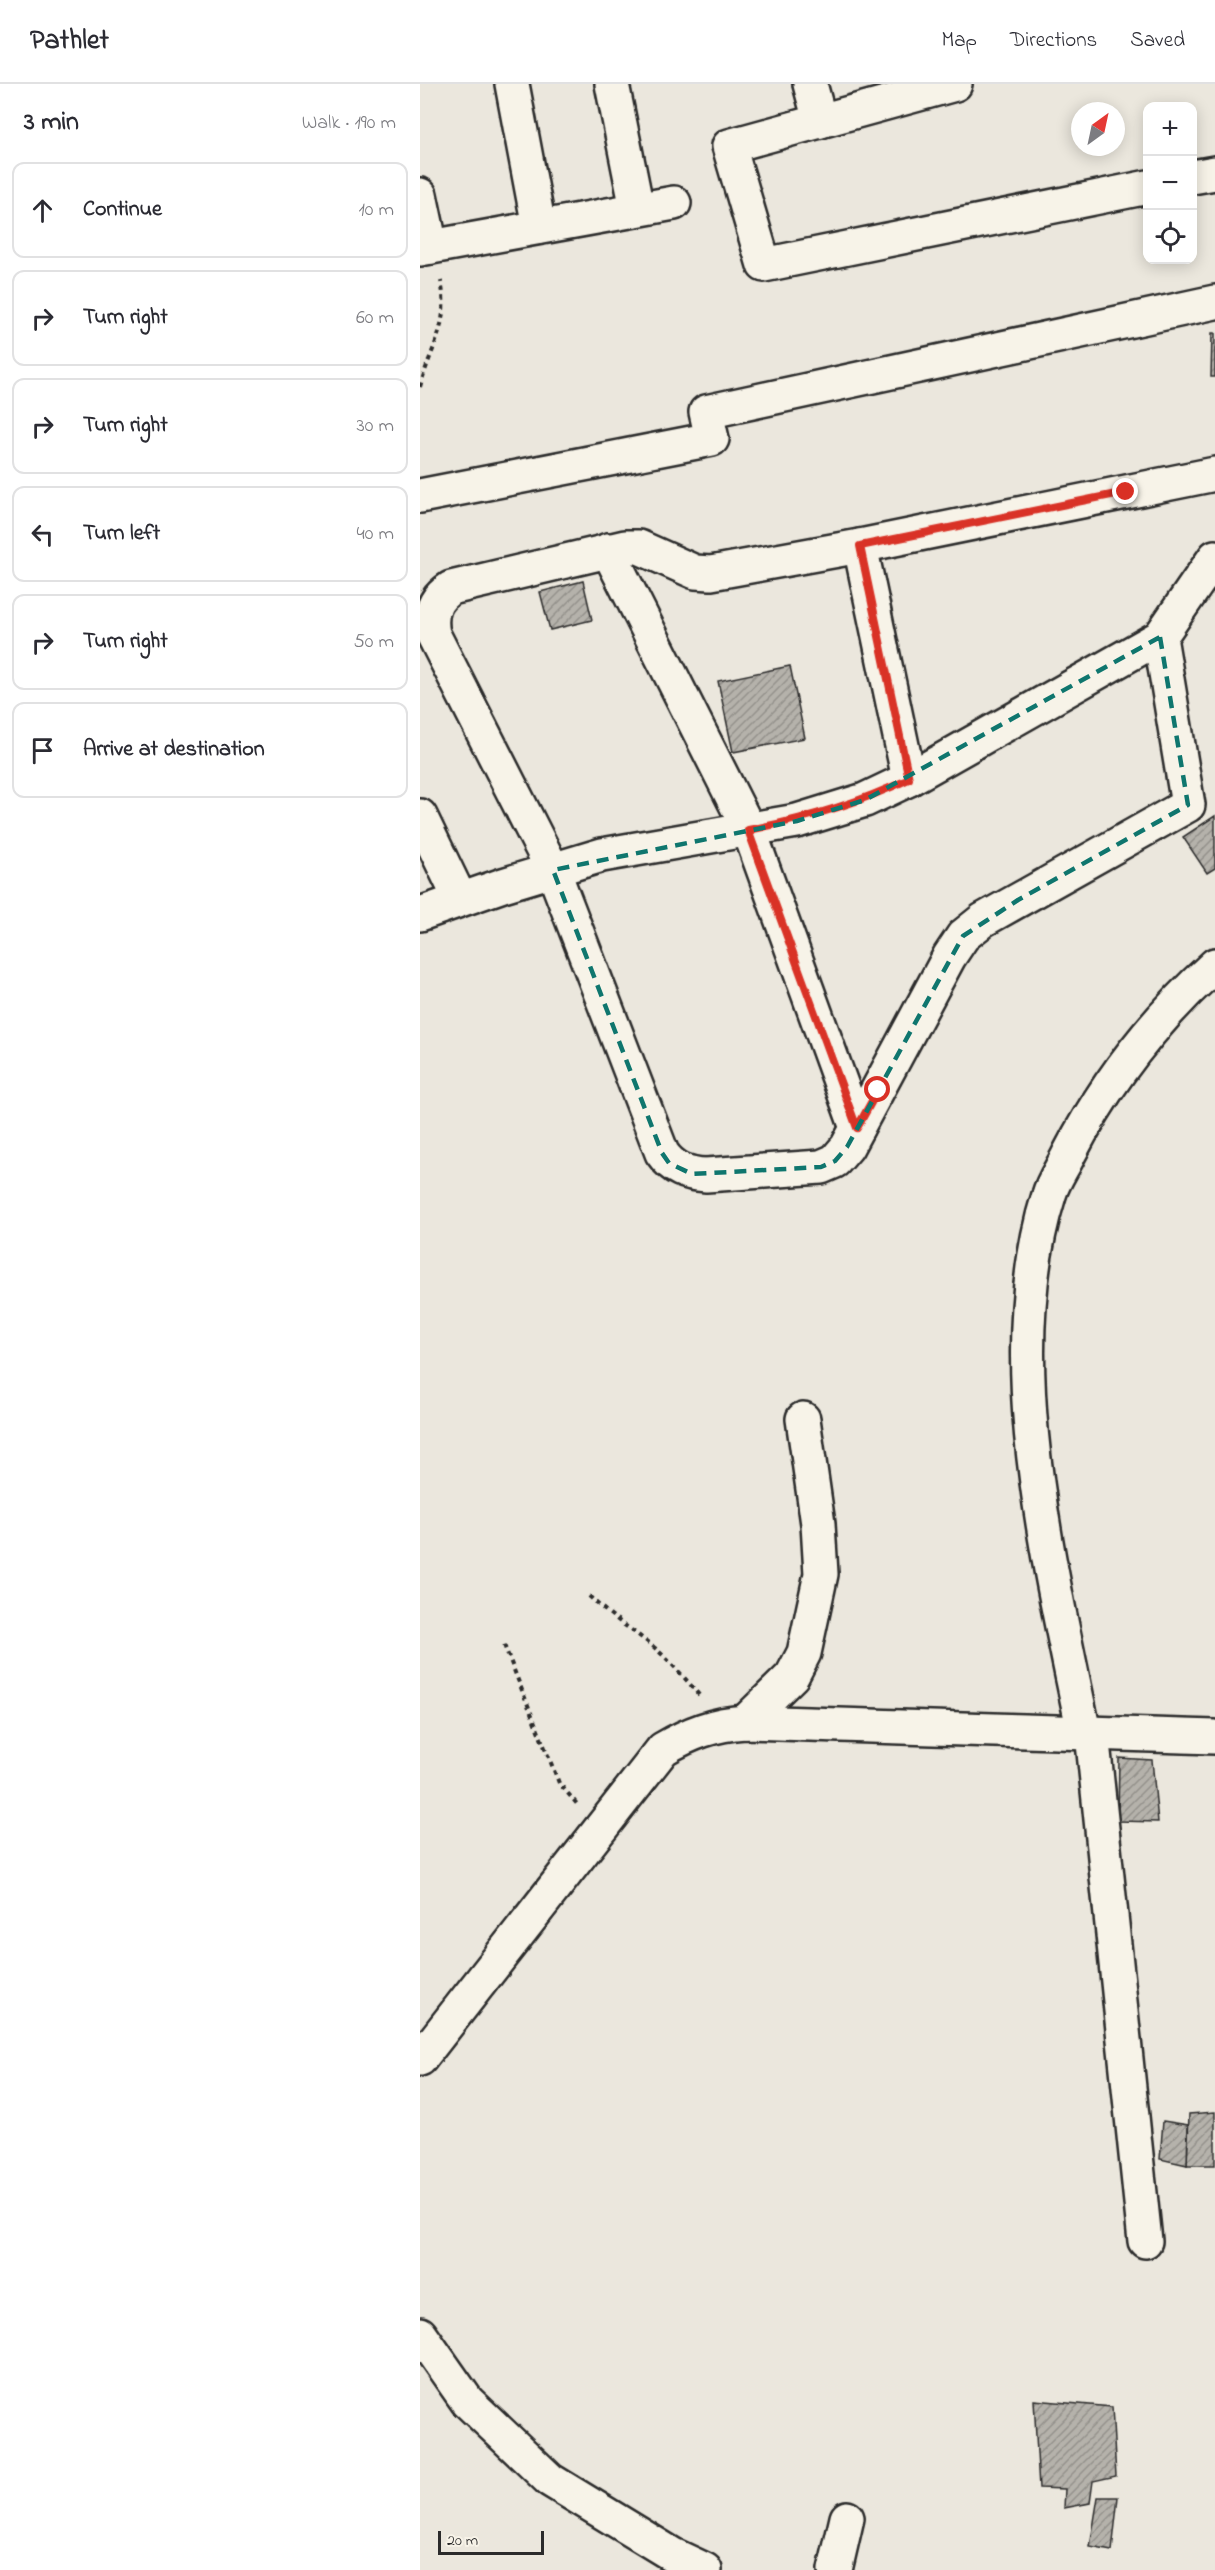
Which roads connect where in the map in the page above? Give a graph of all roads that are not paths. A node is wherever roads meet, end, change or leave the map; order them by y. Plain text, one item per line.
1 (512, 84) edge
2 (612, 84) edge
3 (810, 84) edge
4 (955, 84) edge
5 (820, 121) junction
6 (1215, 173) edge
7 (1197, 176) edge
8 (1143, 188) edge
9 (420, 195) edge
10 (674, 203) dead end
11 (637, 209) junction
12 (539, 227) junction
13 (425, 248) edge
14 (1215, 302) edge
15 (1215, 474) edge
16 (420, 496) edge
17 (860, 546) junction
18 (608, 549) junction
19 (1215, 557) edge
20 (1160, 637) junction
21 (909, 779) junction
22 (420, 816) edge
23 (748, 830) junction
24 (553, 870) junction
25 (460, 899) junction
26 (420, 914) edge
27 (1215, 965) edge
28 (857, 1128) junction
29 (802, 1419) dead end
30 (733, 1723) junction
31 (1088, 1733) junction
32 (1215, 1737) edge
33 (420, 2059) edge
34 (1145, 2241) dead end
35 (420, 2334) edge
36 (847, 2518) dead end
37 (670, 2562) edge
38 (705, 2570) edge
39 (835, 2570) edge

1 - 12 street
2 - 11 street
3 - 5 street
4 - 5 street
5 - 8 street
6 - 7 street
9 - 13 street
10 - 11 street
11 - 12 street
12 - 13 street
14 - 16 street
15 - 17 street
17 - 18 street
17 - 21 street
18 - 23 street
18 - 24 street
19 - 20 street
20 - 21 street
20 - 28 street
21 - 23 street
22 - 25 street
23 - 24 street
23 - 28 street
24 - 25 street
24 - 28 street
25 - 26 street
27 - 31 street
29 - 30 street
30 - 31 street
30 - 33 street
31 - 32 street
31 - 34 street
35 - 37 street
36 - 39 street
37 - 38 street

